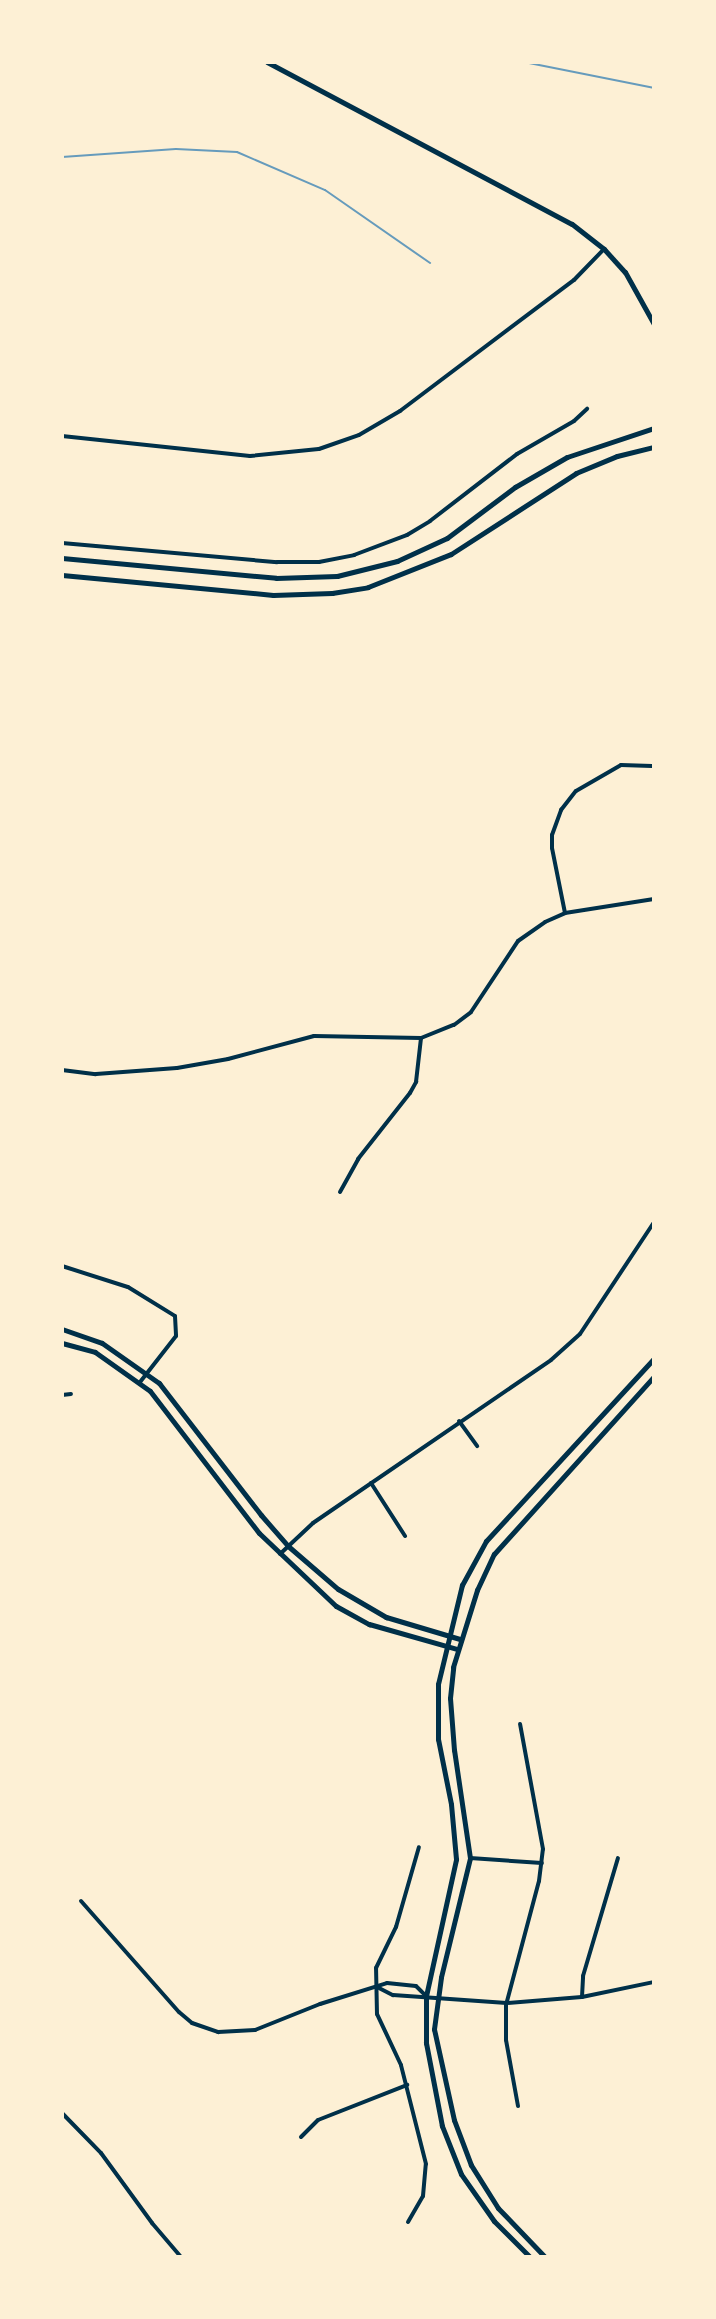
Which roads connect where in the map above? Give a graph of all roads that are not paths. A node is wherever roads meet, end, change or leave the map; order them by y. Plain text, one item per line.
1 (267, 62) edge
2 (604, 249) junction
3 (653, 319) edge
4 (587, 409) dead end
5 (654, 428) edge
6 (62, 436) edge
7 (654, 447) edge
8 (62, 543) edge
9 (62, 558) edge
10 (62, 575) edge
11 (652, 766) edge
12 (654, 899) edge
13 (565, 913) junction
14 (421, 1038) junction
15 (62, 1070) edge
16 (340, 1192) dead end
17 (654, 1222) edge
18 (62, 1266) edge
19 (62, 1329) edge
20 (62, 1343) edge
21 (654, 1358) edge
22 (147, 1373) junction
23 (654, 1376) edge
24 (140, 1382) junction
25 (71, 1394) dead end
26 (62, 1395) edge
27 (459, 1421) junction
28 (477, 1446) dead end
29 (371, 1483) junction
30 (405, 1536) dead end
31 (288, 1546) junction
32 (280, 1554) junction
33 (448, 1635) junction
34 (460, 1639) junction
35 (445, 1646) junction
36 (457, 1649) junction
37 (520, 1724) dead end
38 (419, 1847) dead end
39 (470, 1858) junction
40 (618, 1858) dead end
41 (542, 1863) junction
42 (81, 1901) dead end
43 (654, 1982) edge
44 (403, 1984) junction
45 (377, 1987) junction
46 (401, 1996) junction
47 (426, 1996) junction
48 (437, 1997) junction
49 (582, 1997) junction
50 (507, 2003) junction
51 (407, 2085) junction
52 (518, 2106) dead end
53 (62, 2113) edge
54 (301, 2137) dead end
55 (408, 2222) dead end
56 (181, 2257) edge
57 (530, 2257) edge
58 (545, 2257) edge

1 - 2 street
2 - 3 street
2 - 6 street
4 - 8 street
5 - 9 street
7 - 10 street
11 - 13 street
12 - 13 street
13 - 14 street
14 - 15 street
14 - 16 street
17 - 27 street
18 - 22 street
19 - 22 street
20 - 24 street
21 - 33 street
22 - 24 street
22 - 31 street
23 - 34 street
24 - 32 street
25 - 26 street
27 - 28 street
27 - 29 street
29 - 30 street
29 - 31 street
31 - 32 street
31 - 33 street
32 - 35 street
33 - 34 street
33 - 35 street
34 - 36 street
35 - 36 street
35 - 47 street
36 - 39 street
37 - 41 street
38 - 45 street
39 - 41 street
39 - 48 street
40 - 49 street
41 - 50 street
42 - 45 street
43 - 49 street
44 - 45 street
44 - 46 street
44 - 47 street
45 - 46 street
45 - 51 street
46 - 47 street
47 - 48 street
47 - 57 street
48 - 50 street
48 - 58 street
49 - 50 street
50 - 52 street
51 - 54 street
51 - 55 street
53 - 56 street

